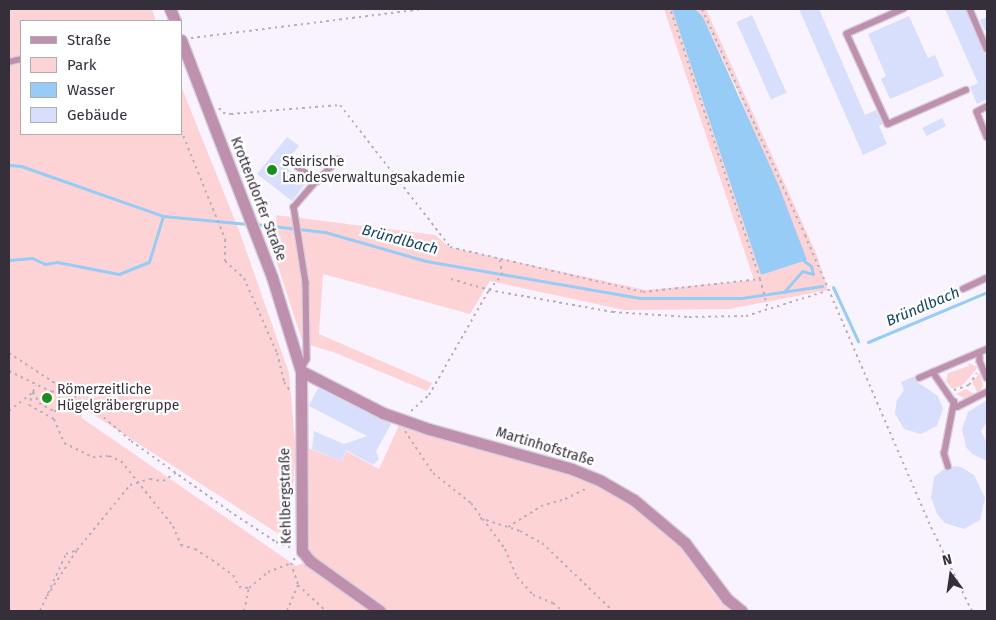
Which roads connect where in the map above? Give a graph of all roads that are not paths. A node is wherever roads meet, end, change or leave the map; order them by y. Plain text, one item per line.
1 (904, 9) edge
2 (970, 9) edge
3 (185, 39) edge
4 (987, 49) edge
5 (966, 90) dead end
6 (987, 107) edge
7 (987, 137) edge
8 (338, 160) dead end
9 (298, 167) dead end
10 (317, 181) junction
11 (987, 278) edge
12 (963, 288) dead end
13 (987, 349) edge
14 (980, 352) junction
15 (301, 370) junction
16 (934, 372) junction
17 (919, 378) dead end
18 (987, 378) edge
19 (987, 392) edge
20 (954, 402) junction
21 (948, 467) dead end
22 (380, 611) edge
23 (742, 611) edge

1 - 5 lane
2 - 4 lane
3 - 15 street, Krottendorfer Straße
6 - 7 lane
8 - 10 lane
9 - 10 lane
10 - 15 lane
11 - 12 lane
13 - 14 lane
14 - 16 lane
14 - 18 lane
15 - 22 street, Kehlbergstraße
15 - 23 street, Martinhofstraße
16 - 17 lane
16 - 20 lane
19 - 20 lane
20 - 21 lane

